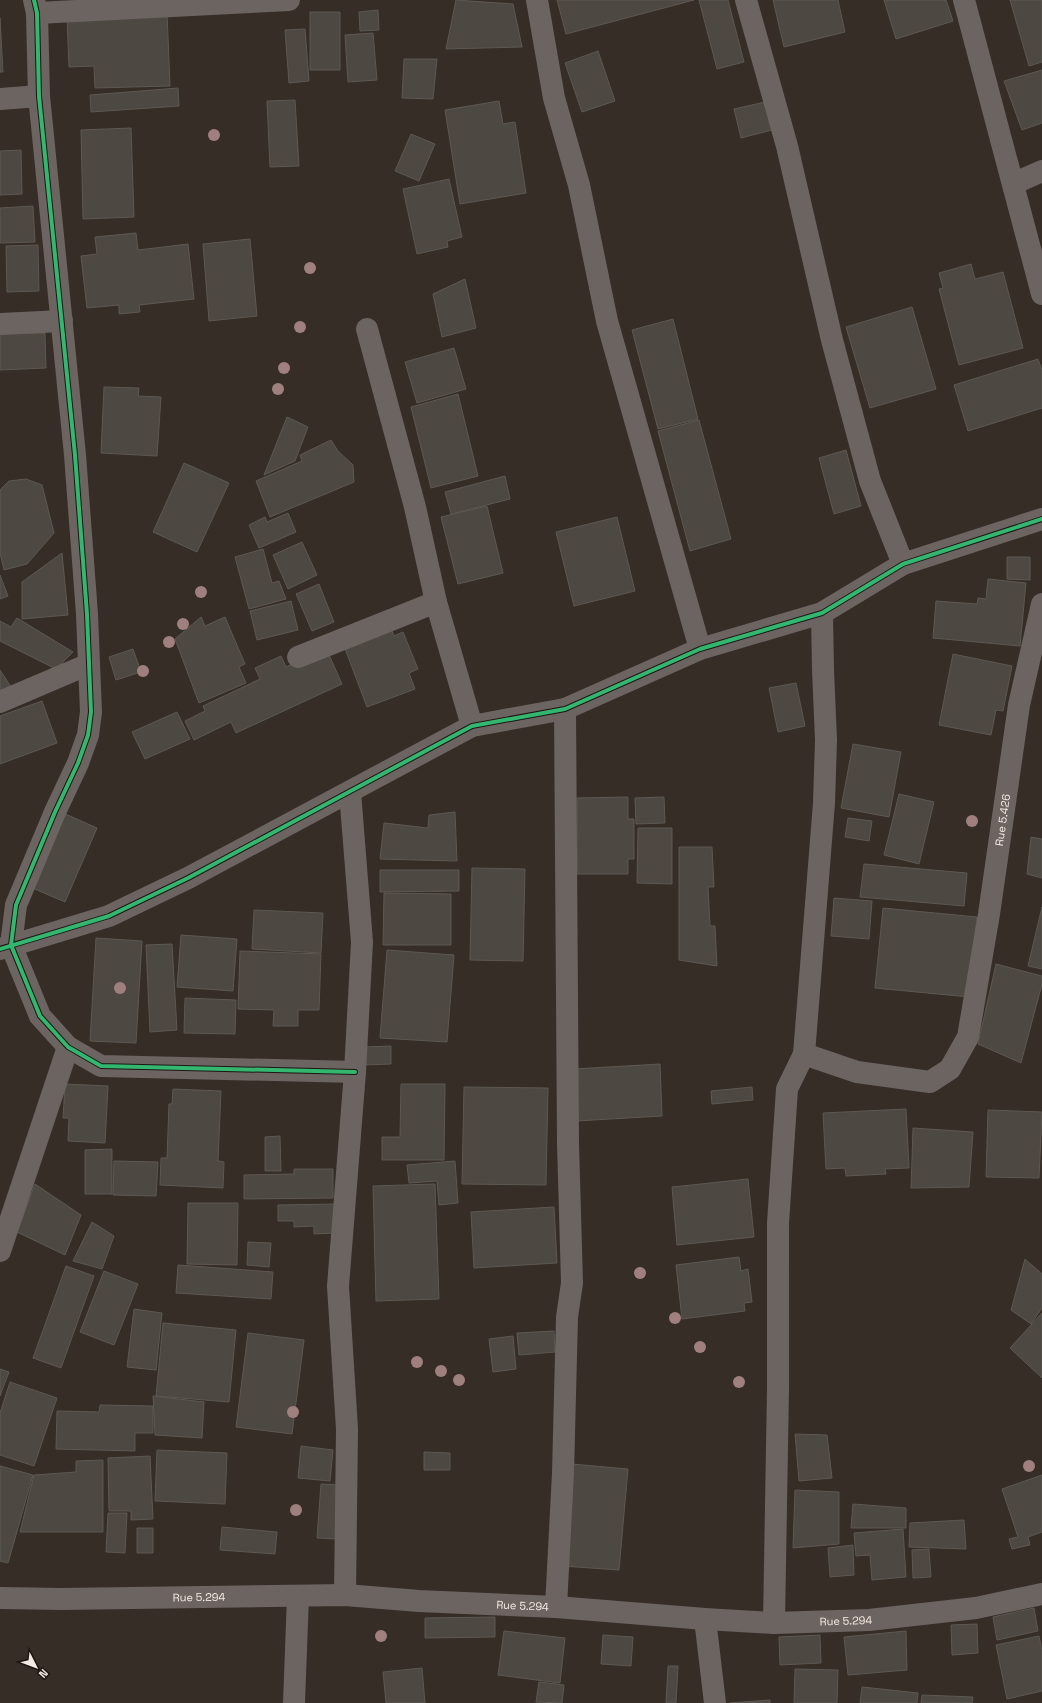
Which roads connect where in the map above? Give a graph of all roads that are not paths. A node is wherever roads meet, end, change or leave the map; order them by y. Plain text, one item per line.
1 (289, 0) edge
2 (537, 0) edge
3 (746, 0) edge
4 (964, 0) edge
5 (36, 6) edge
6 (39, 96) junction
7 (0, 99) edge
8 (1042, 171) edge
9 (1013, 184) junction
10 (1042, 294) edge
11 (62, 321) junction
12 (0, 324) edge
13 (367, 329) dead end
14 (1042, 519) edge
15 (903, 564) junction
16 (436, 602) junction
17 (1042, 604) edge
18 (822, 613) junction
19 (700, 649) junction
20 (298, 657) dead end
21 (90, 664) junction
22 (0, 702) edge
23 (565, 709) junction
24 (472, 726) junction
25 (350, 792) junction
26 (6, 947) edge
27 (68, 1048) junction
28 (804, 1054) junction
29 (355, 1072) junction
30 (0, 1250) edge
31 (1042, 1594) edge
32 (345, 1595) junction
33 (298, 1596) junction
34 (0, 1598) edge
35 (556, 1607) junction
36 (705, 1619) junction
37 (774, 1623) junction
38 (294, 1703) edge
39 (715, 1703) edge

1 - 5 street
2 - 19 street
3 - 15 street
4 - 9 street
5 - 6 street
6 - 7 street
6 - 11 street
8 - 9 street
9 - 10 street
11 - 12 street
11 - 21 street
13 - 16 street
14 - 15 street
15 - 18 street
16 - 20 street
16 - 24 street
17 - 28 street, Rue 5.426
18 - 19 street
18 - 28 street
19 - 23 street
21 - 22 street
21 - 26 street
23 - 24 street
23 - 35 street
24 - 25 street
25 - 26 street
25 - 29 street
26 - 27 street
27 - 29 street
27 - 30 street
28 - 37 street
29 - 32 street
31 - 37 street, Rue 5.294
32 - 33 street, Rue 5.294
32 - 35 street, Rue 5.294
33 - 34 street, Rue 5.294
33 - 38 street
35 - 36 street, Rue 5.294
36 - 37 street, Rue 5.294
36 - 39 street

